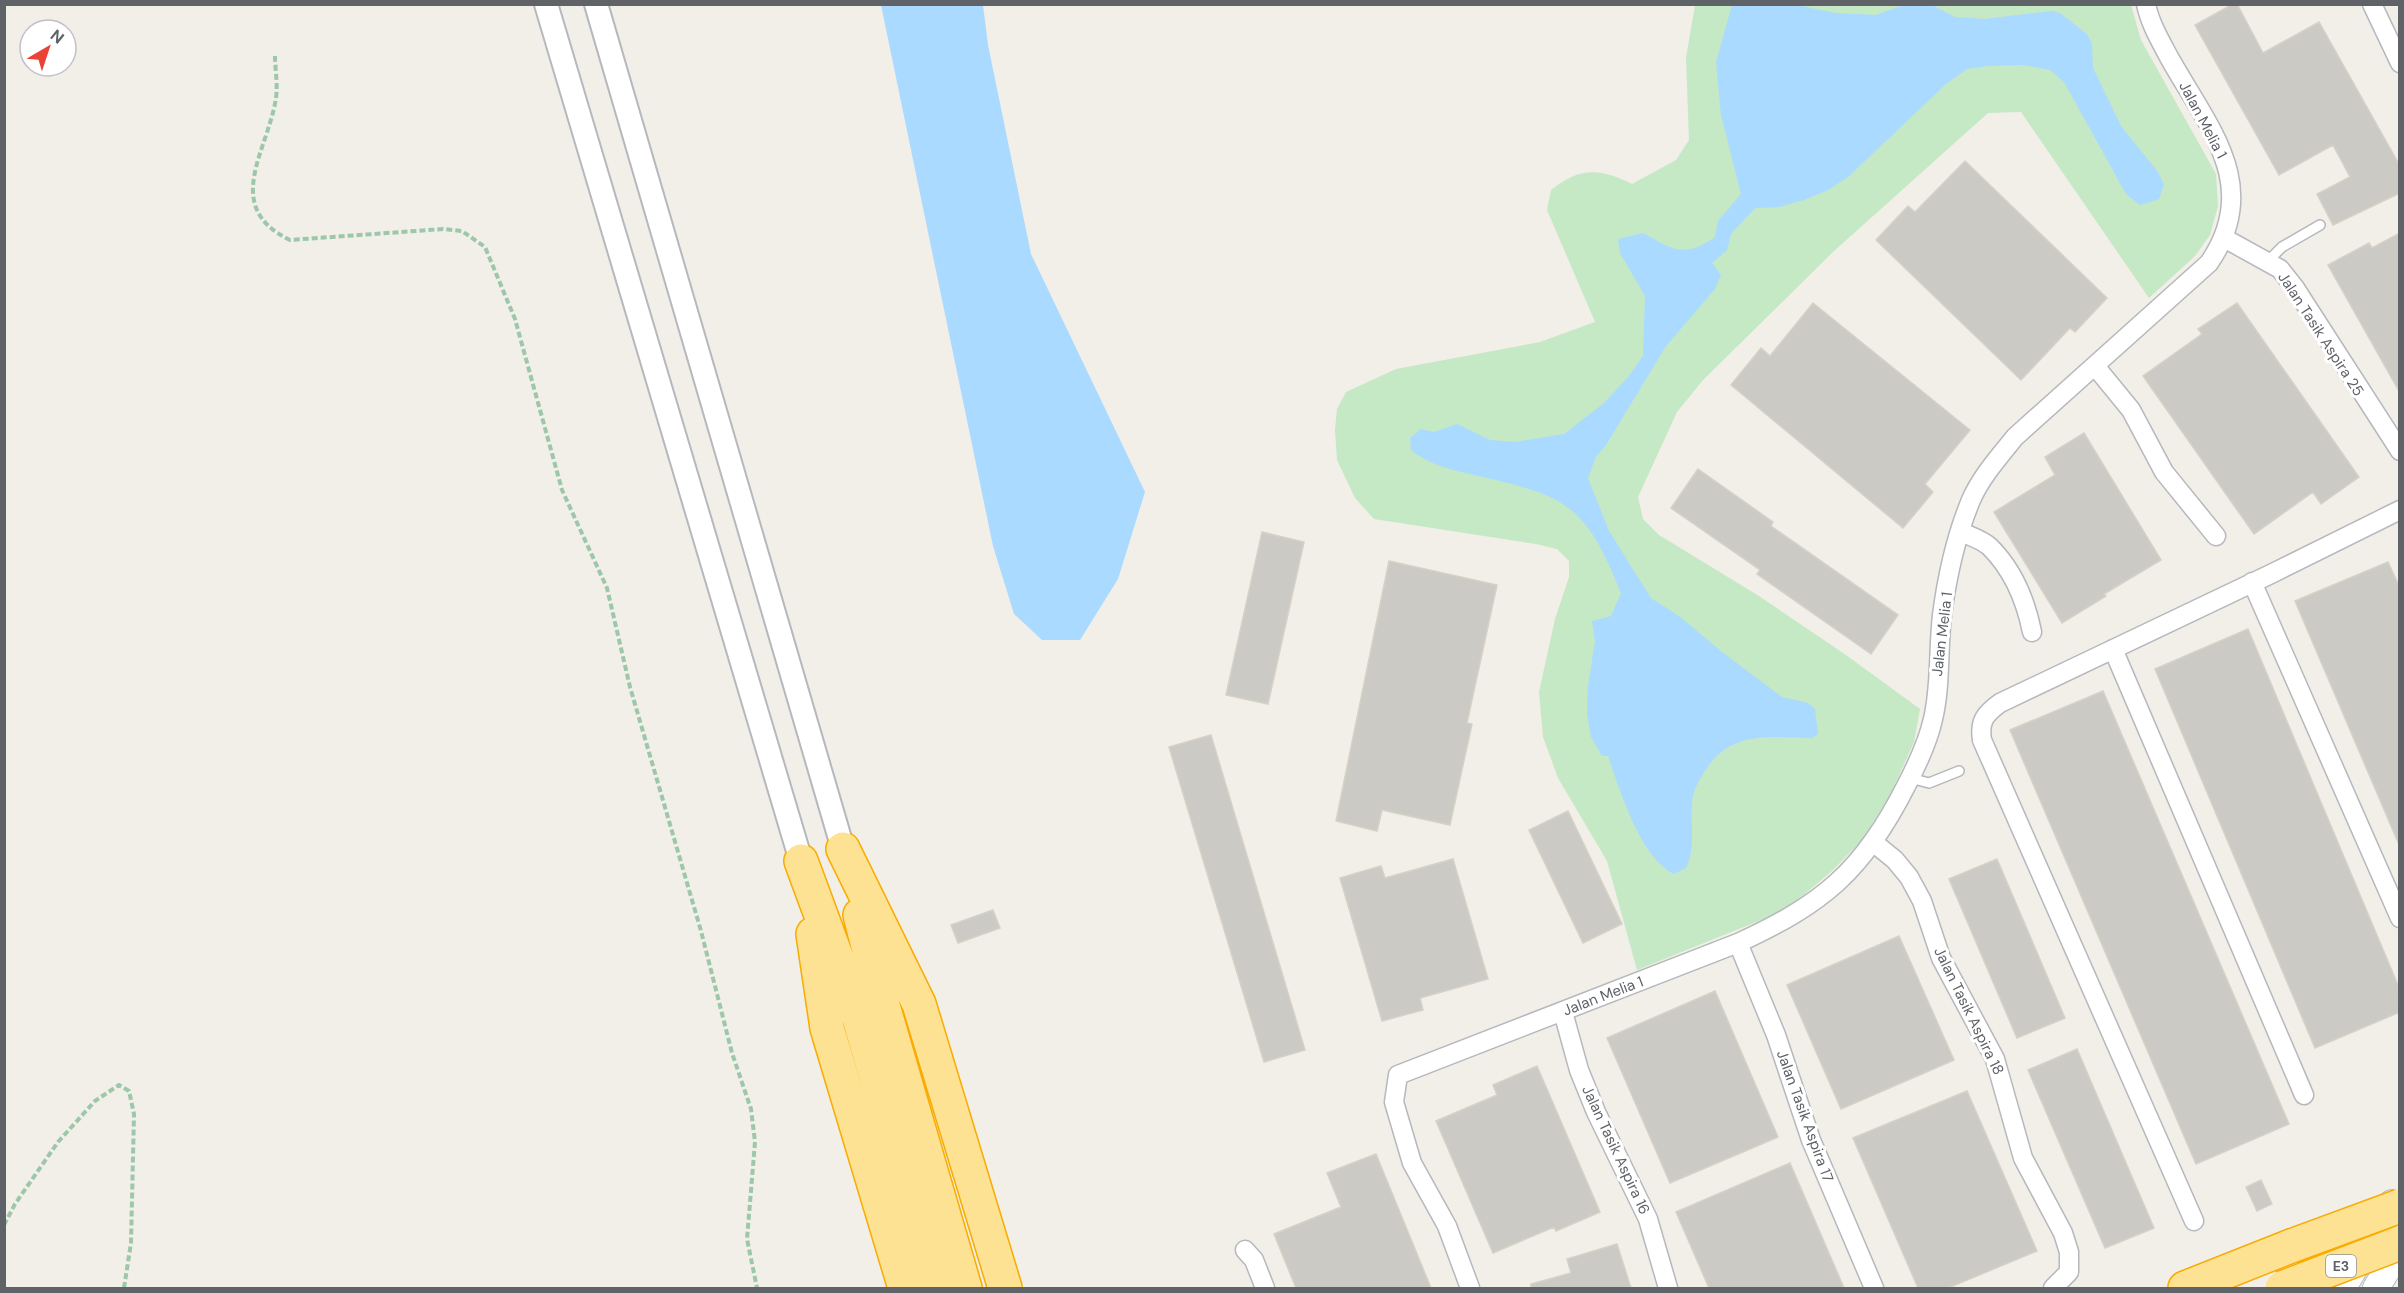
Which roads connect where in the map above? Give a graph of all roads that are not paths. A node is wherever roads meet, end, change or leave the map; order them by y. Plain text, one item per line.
1 (546, 4) edge
2 (596, 4) edge
3 (2146, 4) edge
4 (2372, 4) edge
5 (2400, 63) edge
6 (2320, 225) dead end
7 (2224, 238) junction
8 (2268, 261) junction
9 (2095, 366) junction
10 (2400, 451) edge
11 (2400, 510) edge
12 (1960, 532) junction
13 (2216, 536) dead end
14 (2252, 582) junction
15 (2032, 632) dead end
16 (2113, 649) junction
17 (1959, 771) dead end
18 (1910, 778) junction
19 (1873, 842) junction
20 (843, 849) junction
21 (801, 861) junction
22 (2400, 918) edge
23 (1738, 943) junction
24 (1563, 1012) junction
25 (2304, 1095) dead end
26 (2400, 1191) edge
27 (2400, 1206) edge
28 (2194, 1221) dead end
29 (2400, 1243) edge
30 (2400, 1249) edge
31 (1245, 1250) dead end
32 (951, 1286) edge
33 (905, 1288) edge
34 (1005, 1288) edge
35 (1265, 1288) edge
36 (1470, 1288) edge
37 (1668, 1288) edge
38 (1874, 1288) edge
39 (2053, 1288) edge
40 (2185, 1288) edge
41 (2282, 1288) edge
42 (2343, 1288) edge
43 (2376, 1288) edge

1 - 21 street
2 - 20 street
3 - 7 street, Jalan Melia 1
4 - 5 street
6 - 8 lane
7 - 8 street, Jalan Tasik Aspira 25
7 - 9 street, Jalan Melia 1
8 - 10 street, Jalan Tasik Aspira 25
9 - 12 street, Jalan Melia 1
9 - 13 street
11 - 14 street
12 - 15 street
12 - 18 street, Jalan Melia 1
14 - 16 street
14 - 22 street
16 - 25 street
16 - 28 street
17 - 18 lane
18 - 19 street, Jalan Melia 1
19 - 23 street, Jalan Melia 1
19 - 39 street, Jalan Tasik Aspira 18
20 - 32 highway
20 - 34 highway
21 - 32 highway
21 - 33 highway
23 - 24 street, Jalan Melia 1
23 - 38 street, Jalan Tasik Aspira 17
24 - 36 street, Jalan Melia 1
24 - 37 street, Jalan Tasik Aspira 16
26 - 42 main road
27 - 40 highway, bridge
29 - 41 highway, E3, bridge
30 - 43 main road
31 - 35 street

